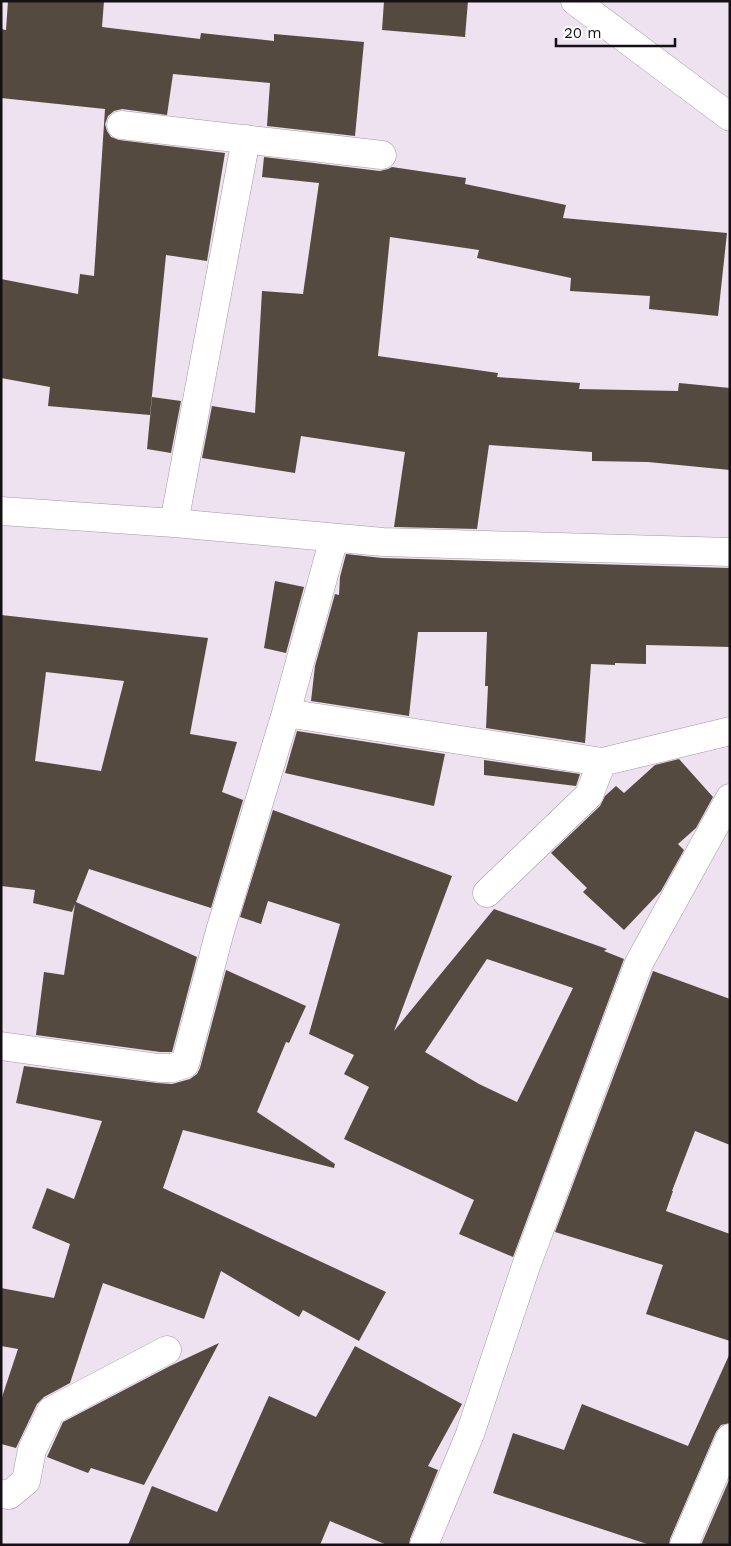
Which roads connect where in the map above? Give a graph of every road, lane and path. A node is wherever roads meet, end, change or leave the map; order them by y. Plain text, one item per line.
1 (575, 1) edge
2 (730, 117) edge
3 (121, 125) dead end
4 (246, 139) junction
5 (382, 155) dead end
6 (1, 511) edge
7 (174, 523) junction
8 (334, 538) junction
9 (730, 552) edge
10 (286, 713) junction
11 (730, 732) edge
12 (602, 762) junction
13 (730, 798) edge
14 (487, 893) dead end
15 (1, 1046) edge
16 (167, 1350) dead end
17 (730, 1438) edge
18 (1, 1494) edge
19 (424, 1545) edge
20 (684, 1545) edge

1 - 2 street
3 - 4 street
4 - 5 street
4 - 7 street
6 - 7 street
7 - 8 street
8 - 9 street
8 - 10 street
10 - 12 street
10 - 15 street
11 - 12 street
12 - 14 street
13 - 19 street
16 - 18 street
17 - 20 street

